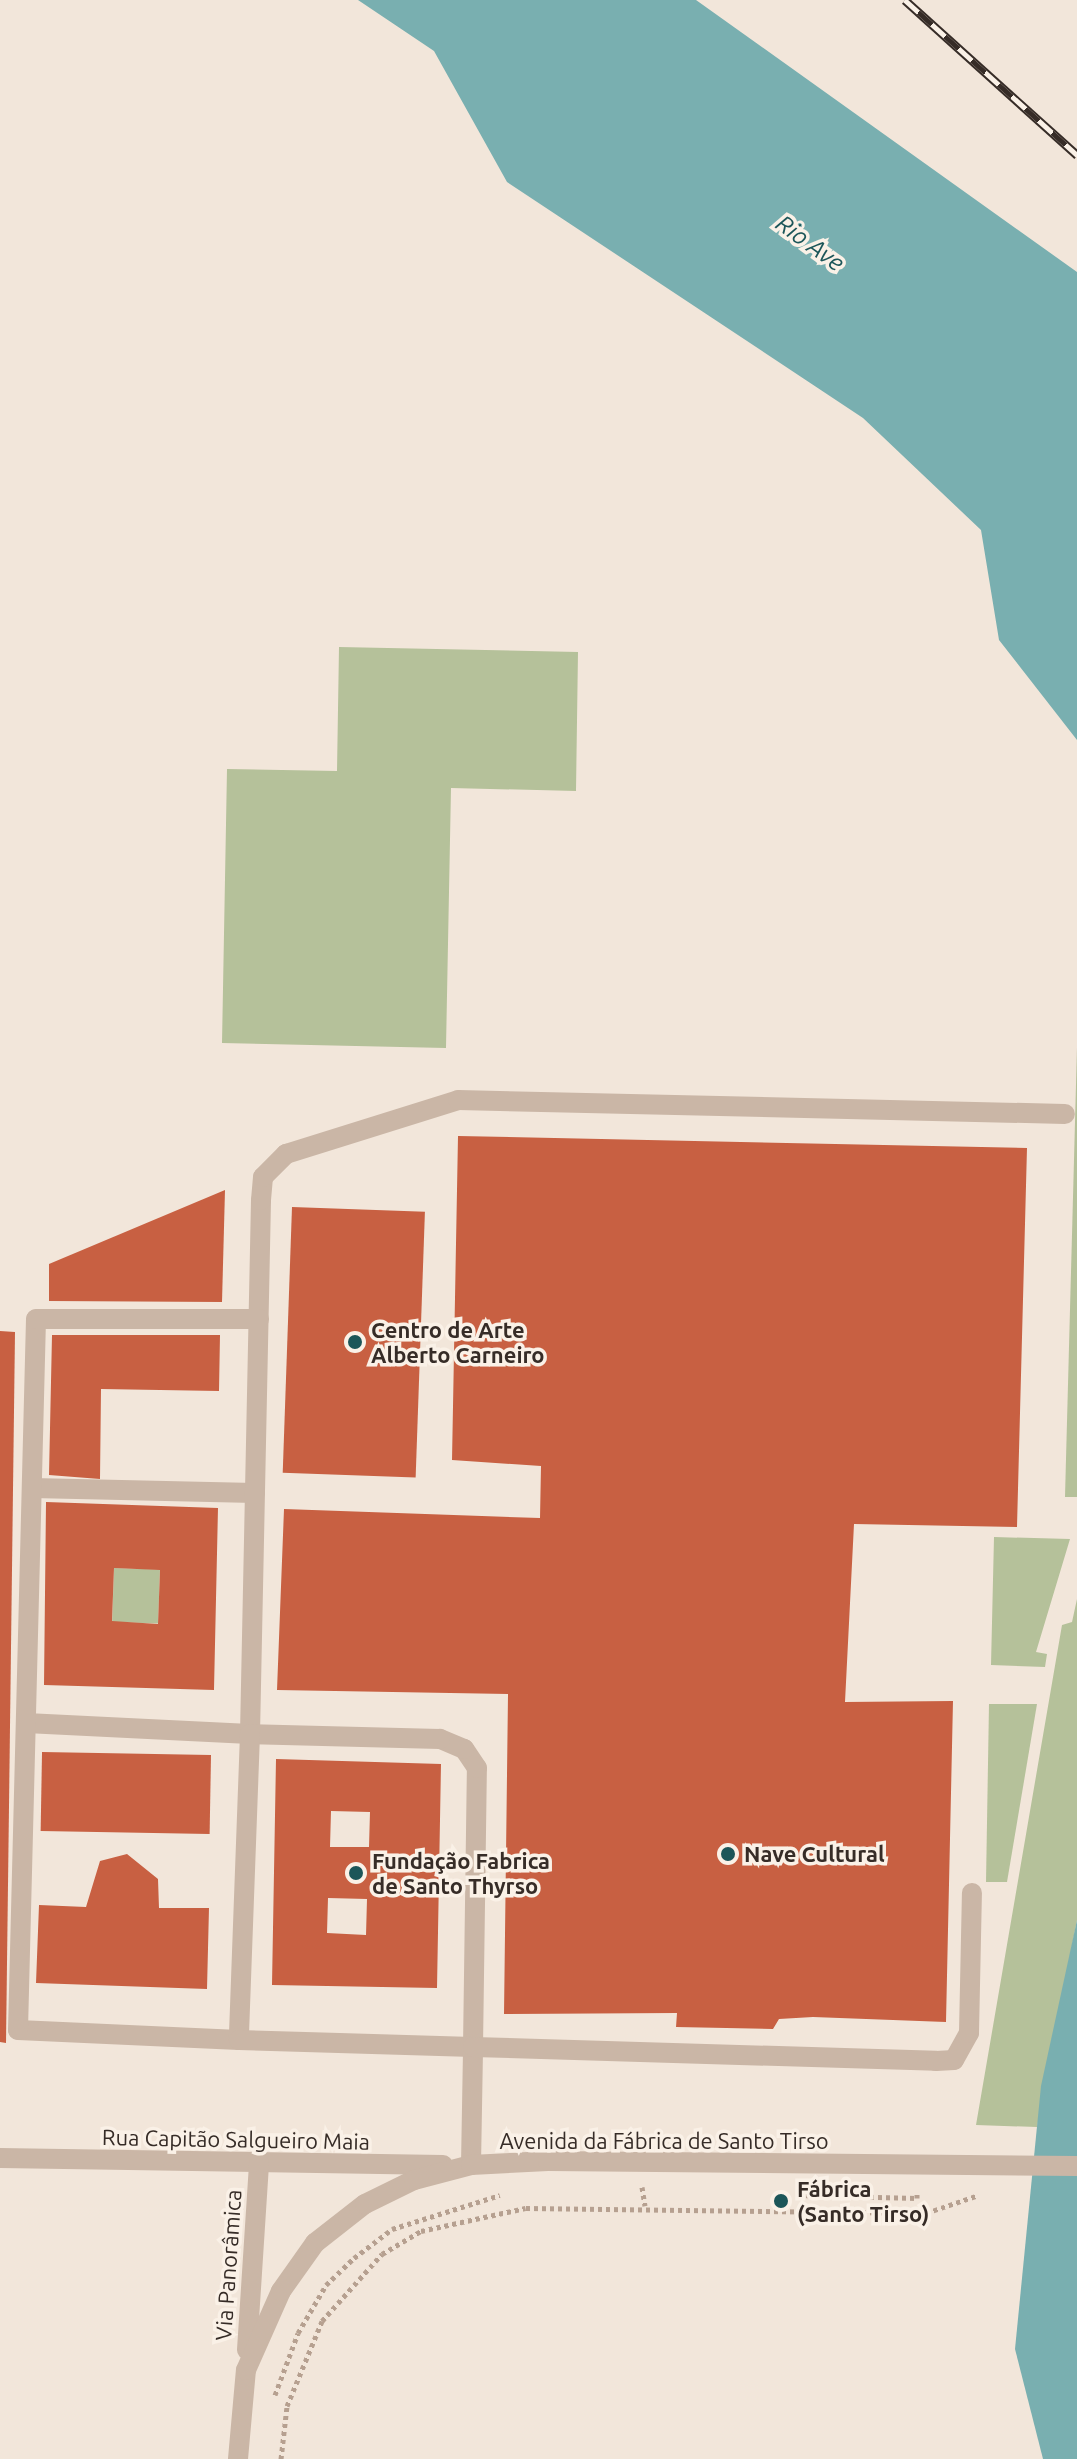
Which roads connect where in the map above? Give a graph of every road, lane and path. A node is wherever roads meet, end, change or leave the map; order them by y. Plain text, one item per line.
1 (1065, 1114) dead end
2 (259, 1319) junction
3 (32, 1488) junction
4 (255, 1493) junction
5 (26, 1723) junction
6 (250, 1734) junction
7 (972, 1893) dead end
8 (239, 2040) junction
9 (473, 2047) junction
10 (0, 2158) edge
11 (259, 2163) junction
12 (471, 2165) junction
13 (1077, 2166) edge
14 (919, 2167) junction
15 (628, 2191) dead end
16 (657, 2191) dead end
17 (516, 2193) dead end
18 (779, 2195) dead end
19 (974, 2196) dead end
20 (246, 2370) junction
21 (272, 2411) dead end
22 (238, 2459) edge
23 (281, 2459) edge

1 - 2 street
2 - 3 street
2 - 4 street
3 - 4 street
3 - 5 street
4 - 6 street
5 - 6 street
5 - 8 street
6 - 8 street
6 - 9 street
7 - 9 street
8 - 9 street
9 - 12 street
10 - 11 street, Rua Capitão Salgueiro Maia
11 - 12 street, Rua Capitão Salgueiro Maia
11 - 20 street, Via Panorâmica
12 - 14 street, Avenida da Fábrica de Santo Tirso
12 - 20 street, Avenida da Fábrica de Santo Tirso
13 - 14 street, Avenida da Fábrica de Santo Tirso
14 - 18 path
15 - 16 path
17 - 21 path
19 - 23 path
20 - 22 street, Avenida da Fábrica de Santo Tirso

